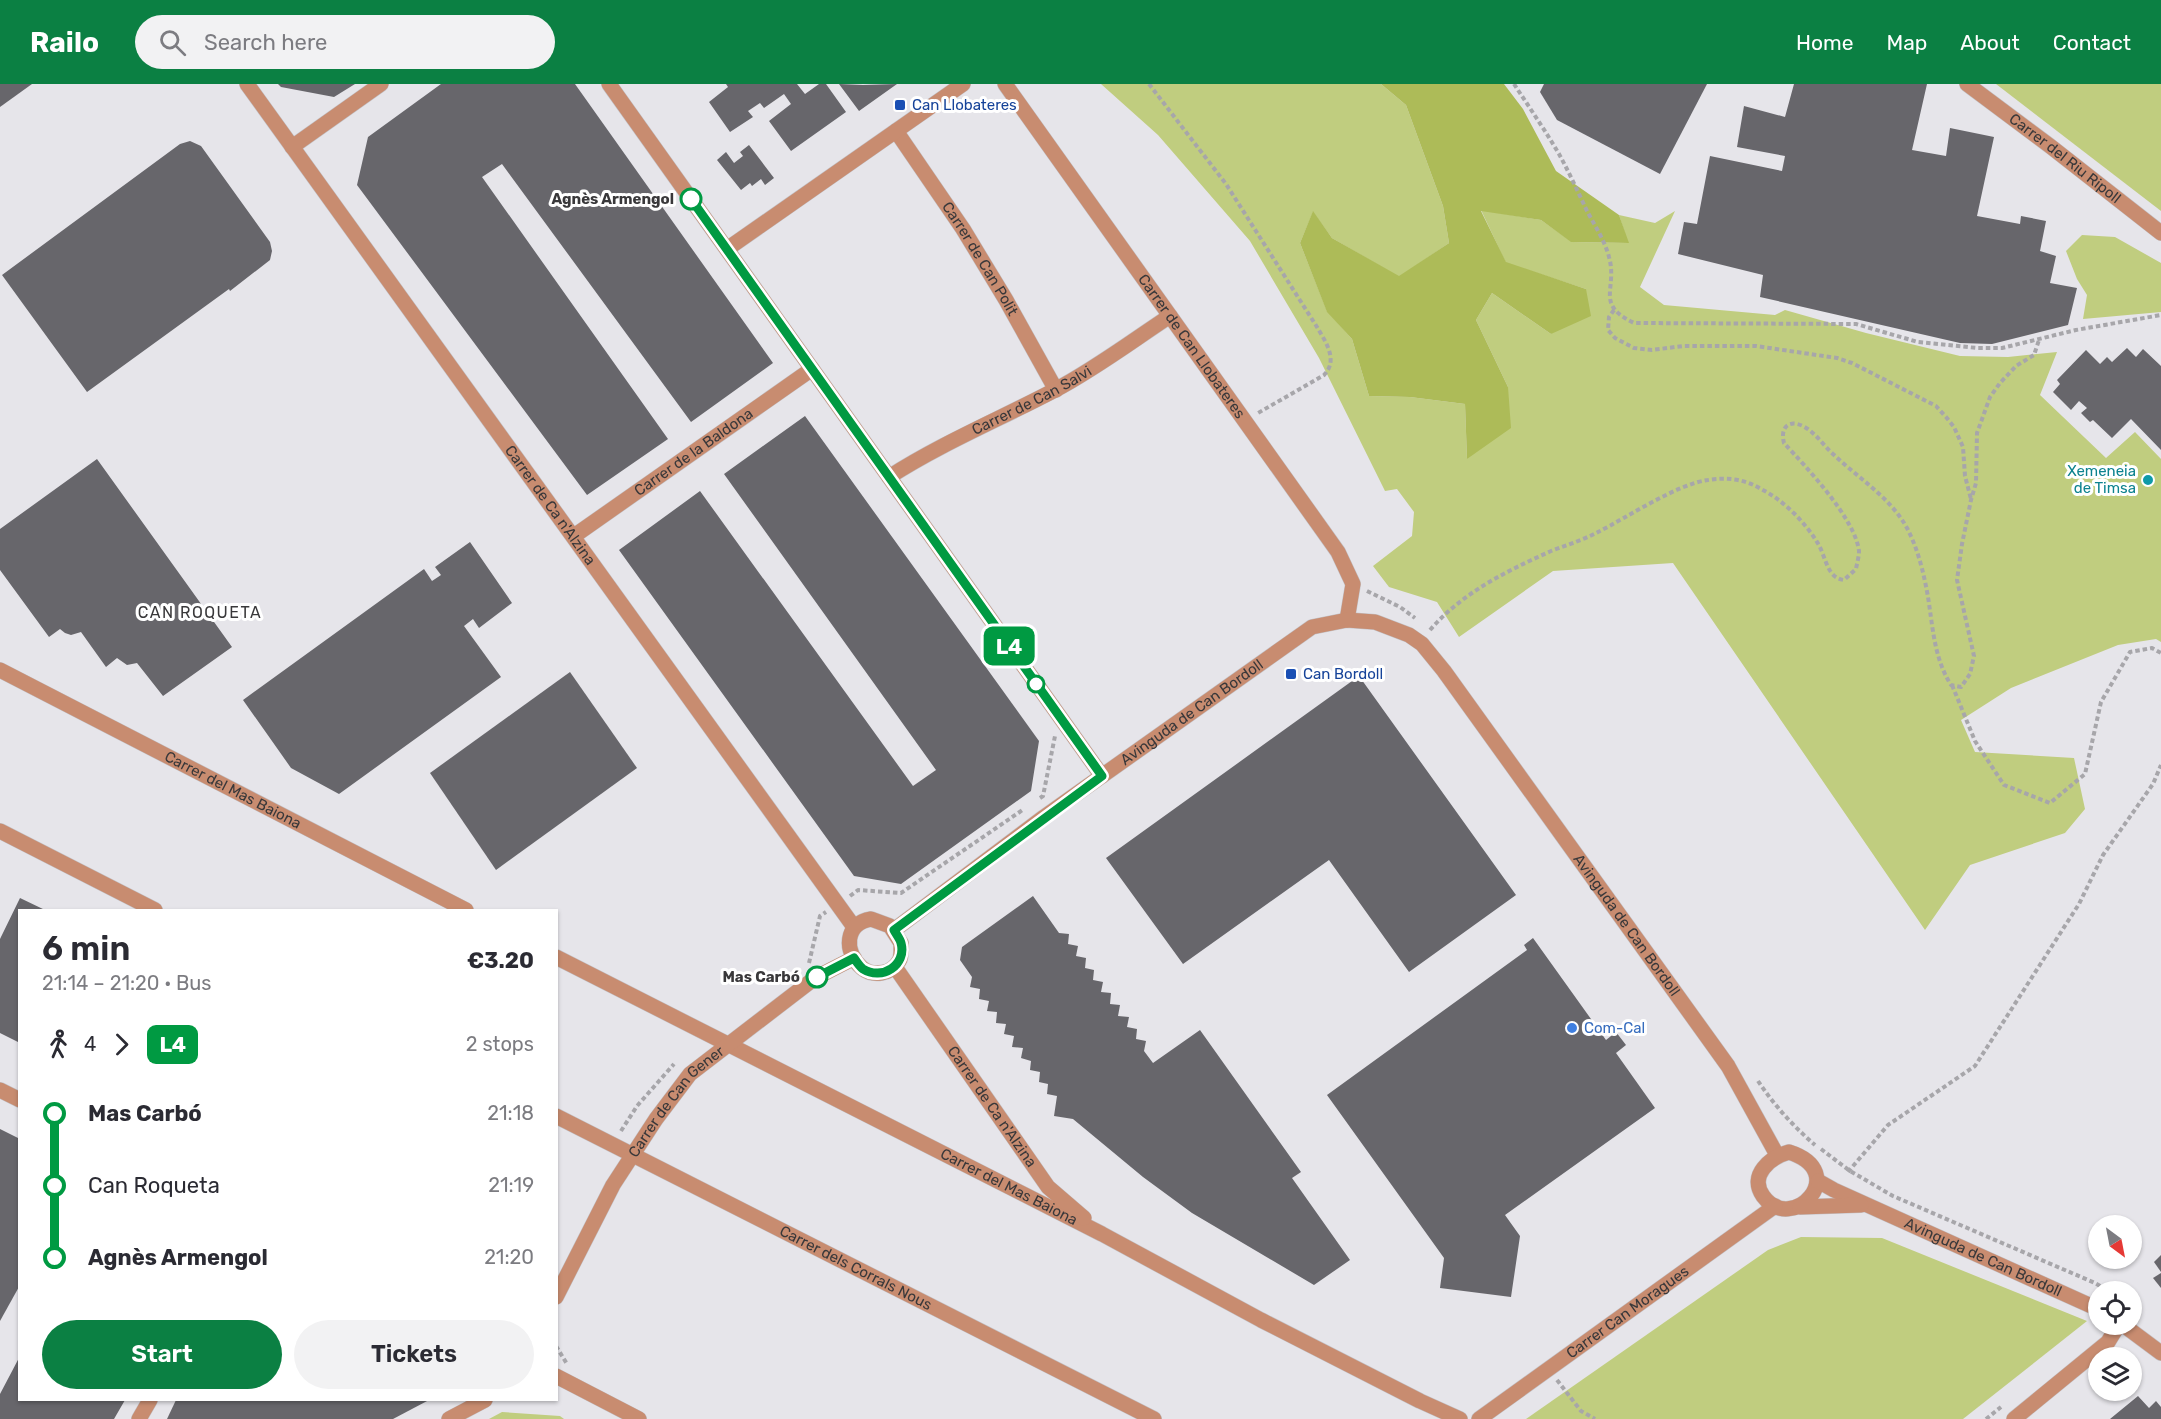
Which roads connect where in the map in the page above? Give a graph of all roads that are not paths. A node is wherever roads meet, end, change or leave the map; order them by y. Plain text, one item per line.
1 (247, 84) edge
2 (381, 84) edge
3 (609, 84) edge
4 (963, 84) edge
5 (1005, 84) edge
6 (1967, 84) edge
7 (896, 131) junction
8 (292, 147) junction
9 (2161, 234) edge
10 (727, 249) junction
11 (1170, 316) junction
12 (812, 369) junction
13 (1056, 390) junction
14 (889, 477) junction
15 (574, 536) junction
16 (1347, 620) junction
17 (0, 670) edge
18 (1102, 776) junction
19 (0, 831) edge
20 (153, 909) edge
21 (464, 909) edge
22 (854, 927) junction
23 (894, 930) junction
24 (558, 958) edge
25 (854, 958) junction
26 (895, 967) junction
27 (726, 1045) junction
28 (0, 1090) edge
29 (18, 1099) edge
30 (558, 1117) edge
31 (632, 1154) junction
32 (1777, 1155) junction
33 (1818, 1181) junction
34 (1867, 1205) junction
35 (1775, 1206) junction
36 (1800, 1206) junction
37 (1102, 1234) junction
38 (558, 1294) edge
39 (2088, 1304) edge
40 (2113, 1335) edge
41 (2136, 1335) edge
42 (2161, 1353) edge
43 (558, 1377) edge
44 (149, 1401) edge
45 (483, 1401) edge
46 (139, 1419) edge
47 (448, 1419) edge
48 (639, 1419) edge
49 (1154, 1419) edge
50 (1460, 1419) edge
51 (1479, 1419) edge
52 (2014, 1419) edge

1 - 8 street, Carrer de Ca n'Alzina
2 - 8 street
3 - 10 street
4 - 7 street
5 - 11 street, Carrer de Can Llobateres
6 - 9 street, Carrer del Riu Ripoll
7 - 10 street
7 - 13 street, Carrer de Can Polit
8 - 15 street, Carrer de Ca n'Alzina
10 - 12 street
11 - 13 street, Carrer de Can Salvi
11 - 16 street, Carrer de Can Llobateres
12 - 14 street
12 - 15 street, Carrer de la Baldona
13 - 14 street, Carrer de Can Salvi
14 - 18 street
15 - 22 street, Carrer de Ca n'Alzina
16 - 18 street, Avinguda de Can Bordoll
16 - 32 street, Avinguda de Can Bordoll
17 - 21 street, Carrer del Mas Baiona
18 - 23 street, Avinguda de Can Bordoll
19 - 20 street
22 - 23 street
22 - 25 street
23 - 26 street
24 - 27 street, Carrer del Mas Baiona
25 - 26 street
25 - 27 street, Carrer de Can Gener
26 - 37 street, Carrer de Ca n'Alzina
27 - 31 street, Carrer de Can Gener
27 - 37 street, Carrer del Mas Baiona
28 - 29 street
30 - 31 street, Carrer dels Corrals Nous
31 - 38 street, Carrer de Can Gener
31 - 49 street, Carrer dels Corrals Nous
32 - 33 street
32 - 35 street
33 - 34 street, Avinguda de Can Bordoll
33 - 36 street
34 - 36 street, Avinguda de Can Bordoll
34 - 39 street, Avinguda de Can Bordoll
35 - 36 street
35 - 51 street, Carrer Can Moragues
37 - 50 street, Carrer del Mas Baiona
40 - 52 street
41 - 42 street
43 - 48 street
44 - 46 street
45 - 47 street

